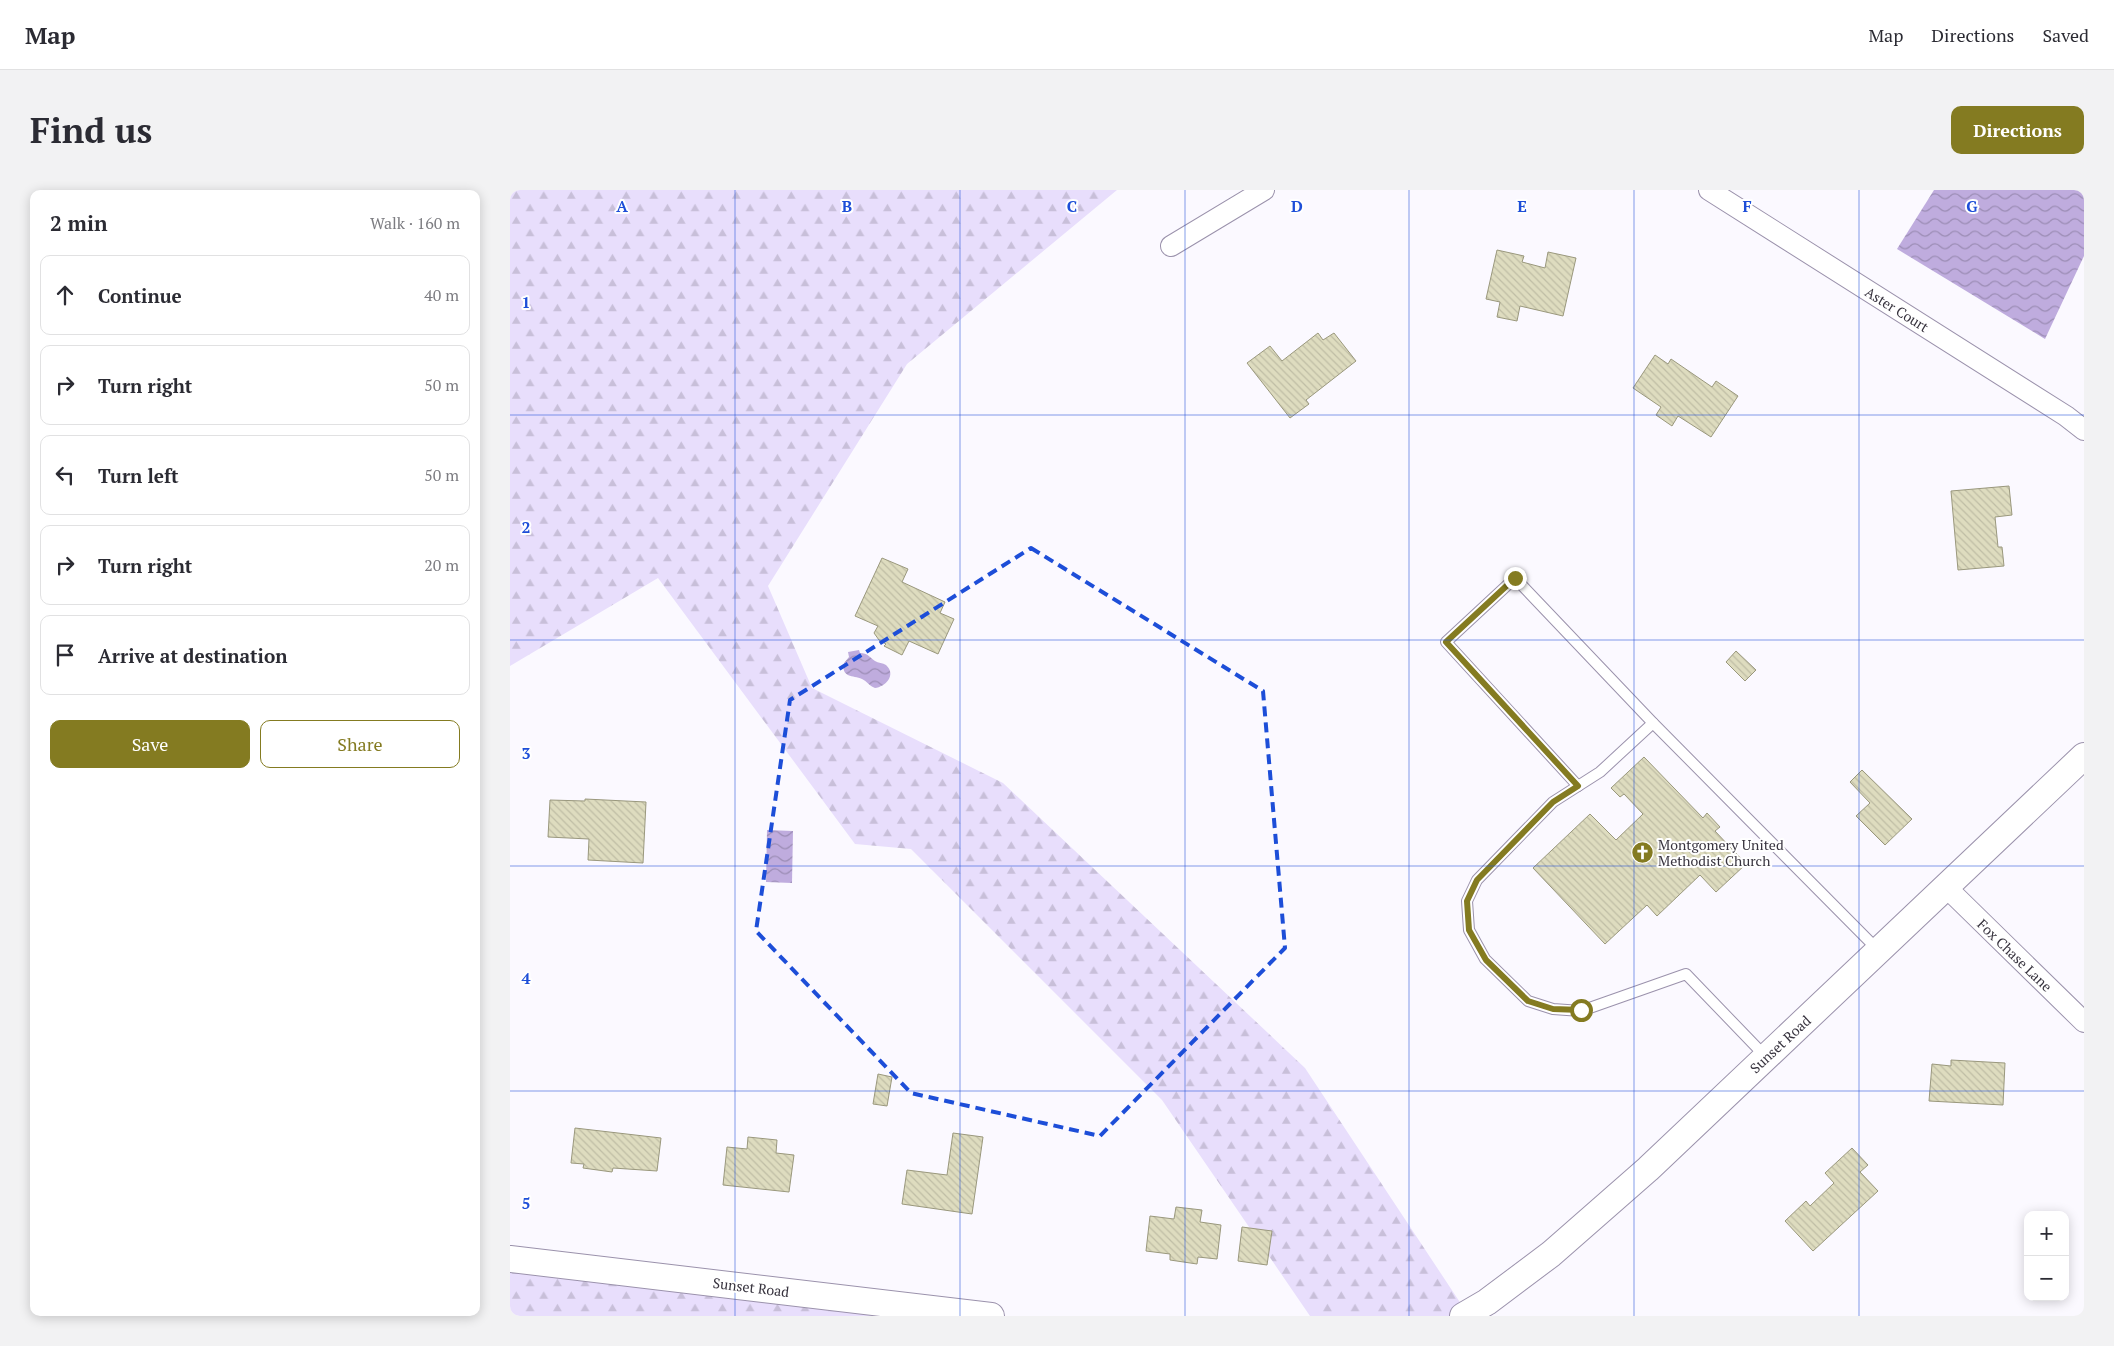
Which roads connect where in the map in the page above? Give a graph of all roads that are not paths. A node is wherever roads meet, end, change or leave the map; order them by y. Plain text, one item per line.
1 (1264, 190) edge
2 (1709, 190) edge
3 (1171, 246) dead end
4 (2084, 430) edge
5 (1653, 723) junction
6 (2084, 756) edge
7 (1578, 786) junction
8 (1946, 888) junction
9 (1878, 951) junction
10 (2084, 1022) edge
11 (1766, 1058) junction
12 (510, 1259) edge
13 (991, 1316) edge
14 (1464, 1316) edge

1 - 3 street
2 - 4 street, Aster Court
5 - 7 lane
5 - 7 lane
5 - 9 lane
6 - 8 street, Sunset Road
7 - 11 lane
8 - 9 street, Sunset Road
8 - 10 street, Fox Chase Lane
9 - 11 street, Sunset Road
11 - 14 street, Sunset Road
12 - 13 street, Sunset Road

